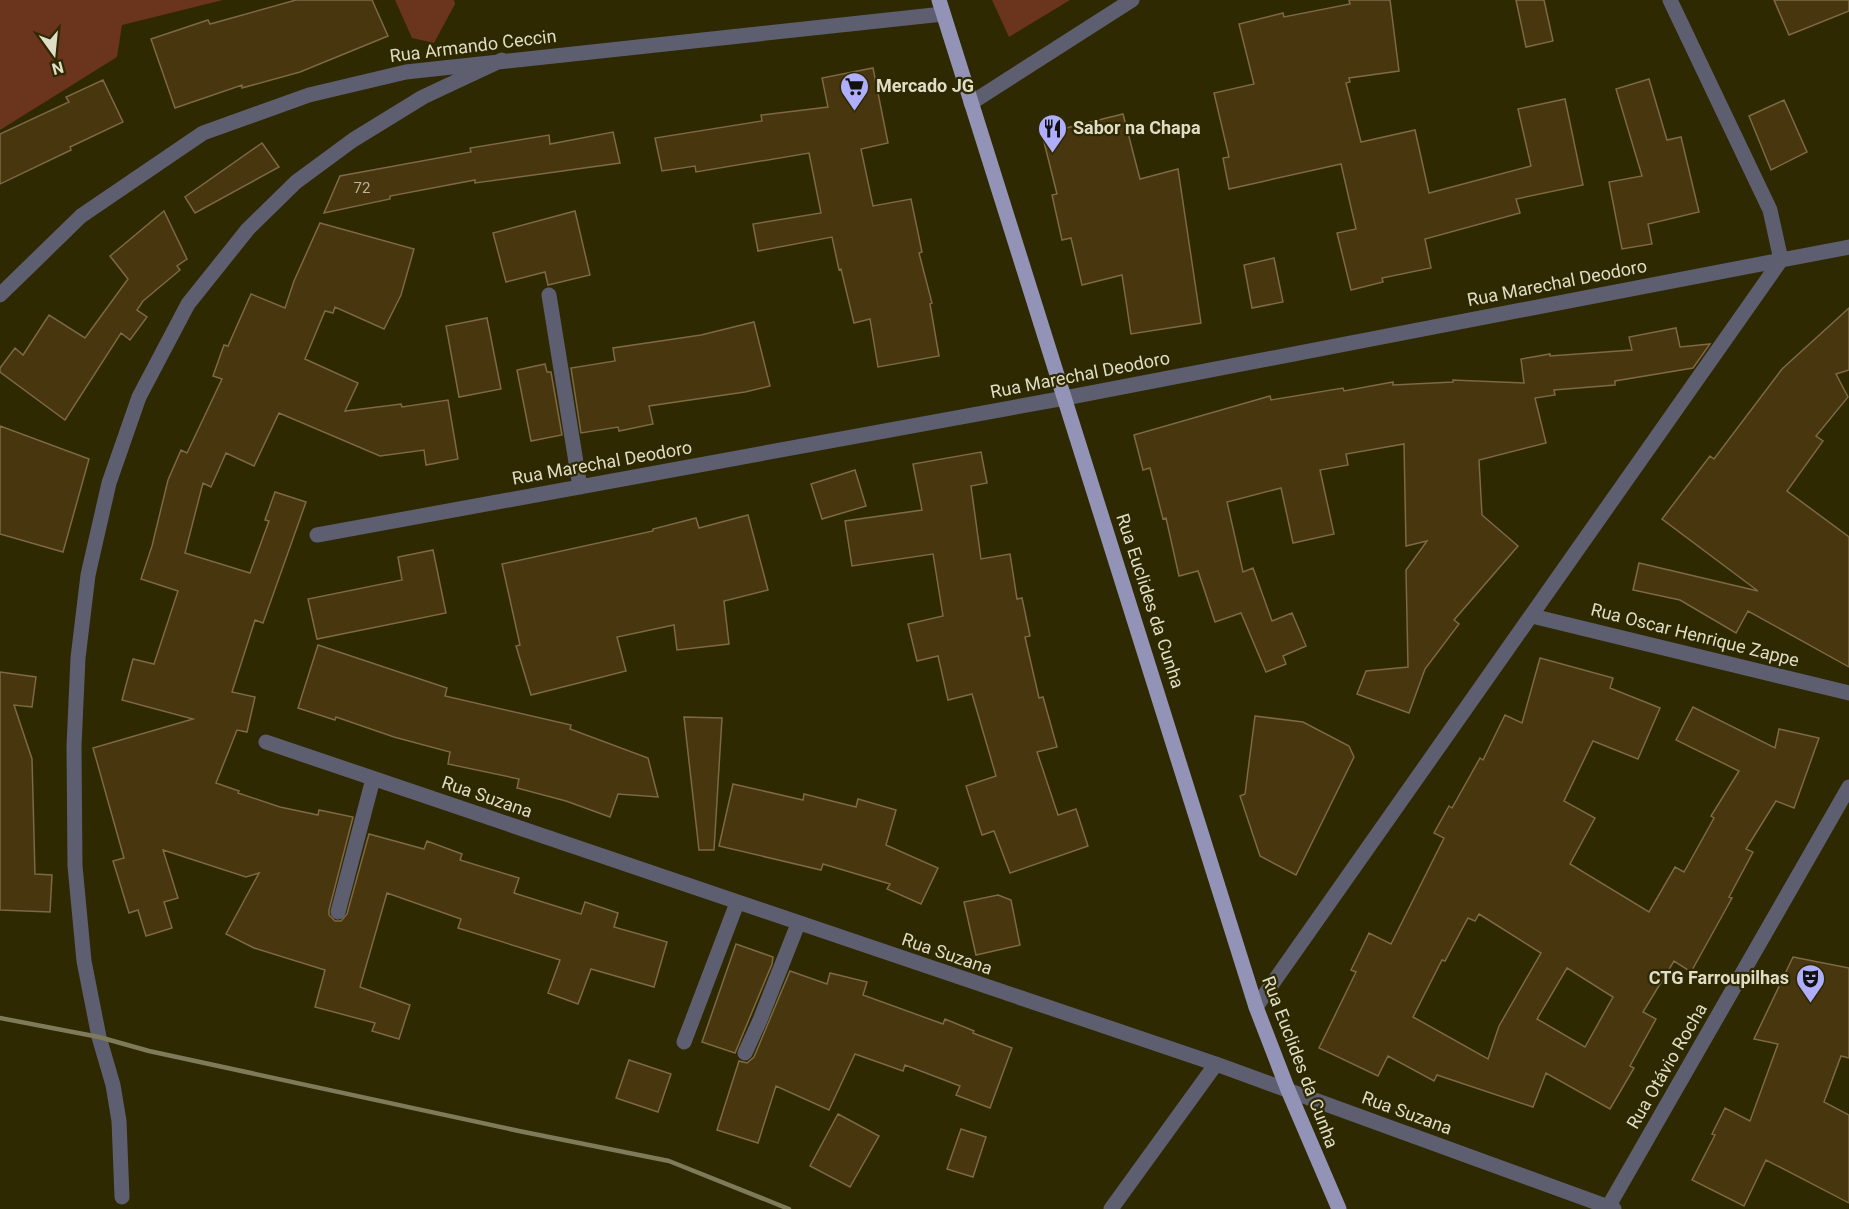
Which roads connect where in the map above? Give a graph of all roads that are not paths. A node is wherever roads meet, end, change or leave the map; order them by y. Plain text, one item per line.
1 (1132, 0) edge
2 (1670, 0) edge
3 (941, 7) edge
4 (502, 60) junction
5 (971, 103) junction
6 (1849, 247) edge
7 (1781, 260) junction
8 (0, 295) edge
9 (549, 295) dead end
10 (1065, 398) junction
11 (580, 487) junction
12 (317, 535) dead end
13 (1532, 616) junction
14 (1849, 693) edge
15 (266, 742) dead end
16 (373, 779) junction
17 (1849, 787) edge
18 (736, 903) junction
19 (338, 912) dead end
20 (798, 924) junction
21 (1256, 1007) junction
22 (684, 1042) dead end
23 (745, 1053) dead end
24 (1216, 1064) junction
25 (1288, 1090) junction
26 (122, 1197) dead end
27 (1610, 1208) edge
28 (1112, 1209) edge
29 (1339, 1209) edge

1 - 5 street
2 - 7 street
3 - 4 street, Rua Armando Ceccin
3 - 5 main road, Rua Euclides da Cunha
4 - 8 street, Rua Armando Ceccin
4 - 26 street
5 - 10 main road, Rua Euclides da Cunha
6 - 7 street, Rua Marechal Deodoro
7 - 10 street, Rua Marechal Deodoro
7 - 13 street
9 - 11 street
10 - 11 street, Rua Marechal Deodoro
10 - 21 main road, Rua Euclides da Cunha
11 - 12 street, Rua Marechal Deodoro
13 - 14 street, Rua Oscar Henrique Zappe
13 - 21 street
15 - 16 street, Rua Suzana
16 - 18 street, Rua Suzana
16 - 19 street
17 - 27 street, Rua Otávio Rocha
18 - 20 street, Rua Suzana
18 - 22 street
20 - 23 street
20 - 24 street, Rua Suzana
21 - 25 main road, Rua Euclides da Cunha
24 - 25 street, Rua Suzana
24 - 28 street
25 - 27 street, Rua Suzana
25 - 29 main road, Rua Euclides da Cunha

